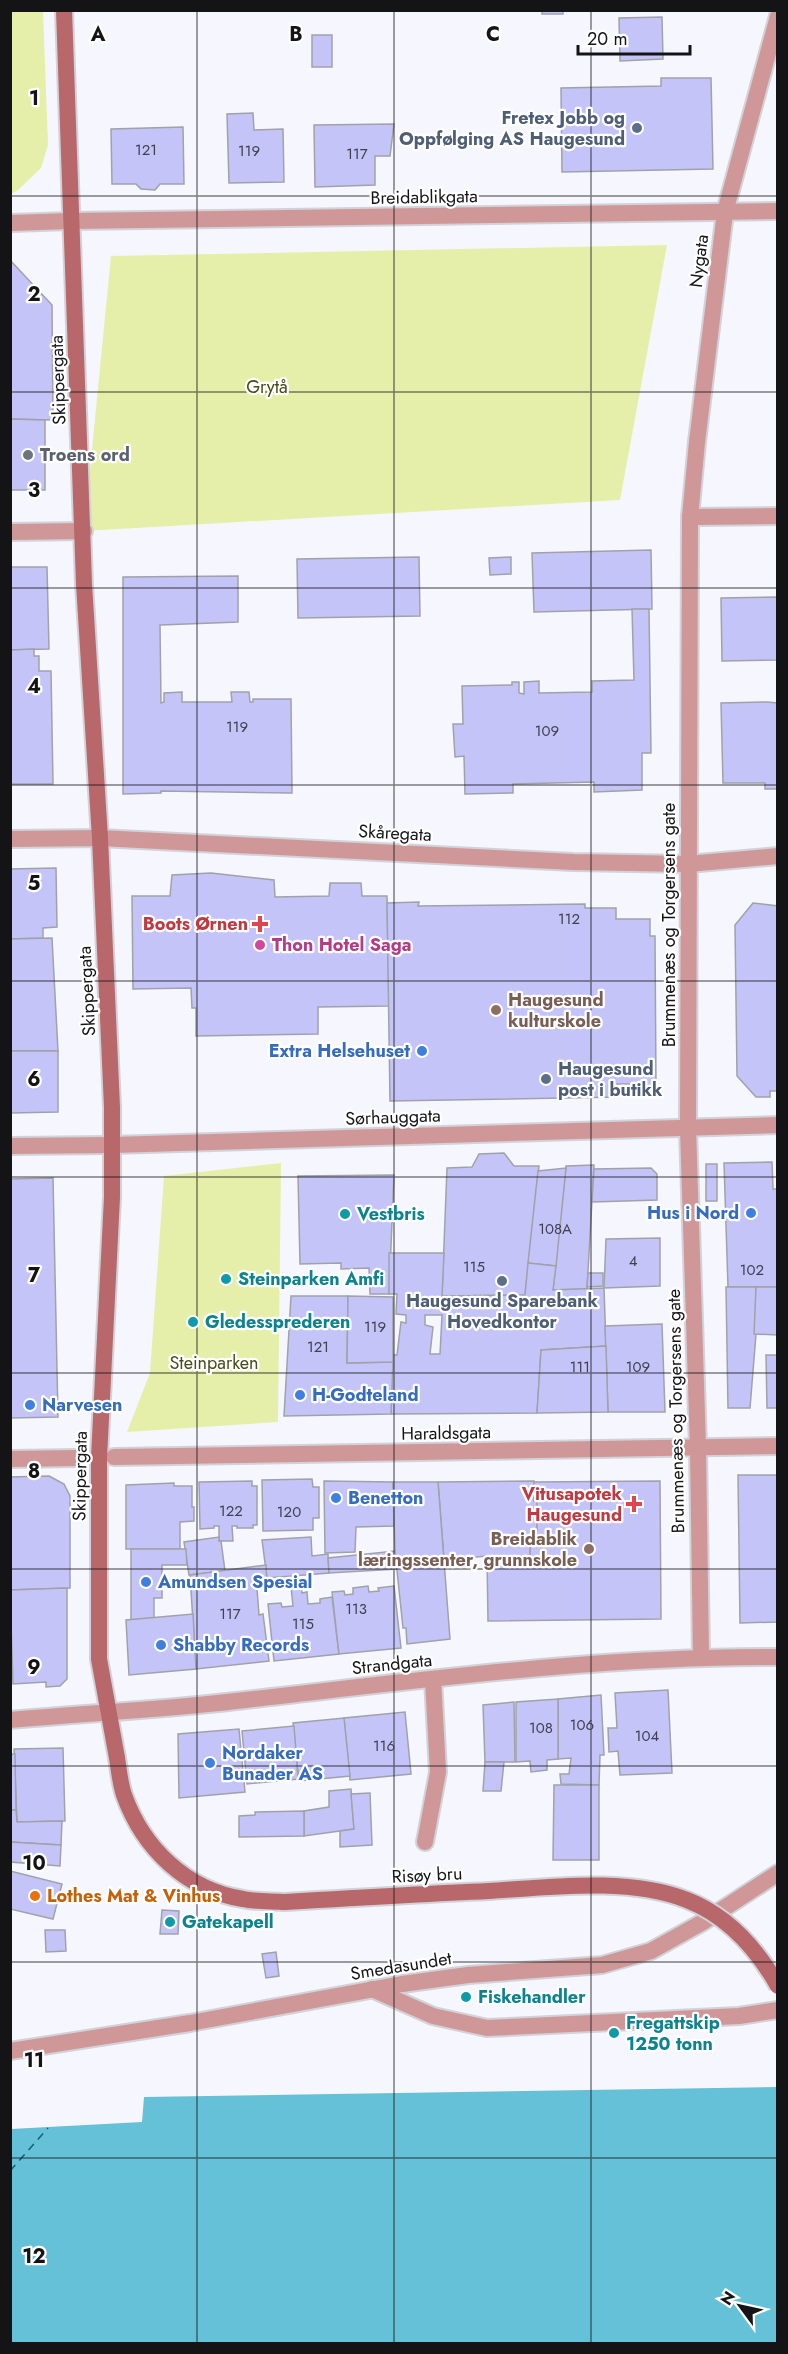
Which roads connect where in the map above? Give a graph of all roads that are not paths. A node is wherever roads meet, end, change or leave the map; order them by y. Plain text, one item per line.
1 (64, 10) edge
2 (777, 16) edge
3 (777, 211) edge
4 (725, 212) junction
5 (70, 221) junction
6 (10, 223) edge
7 (777, 516) edge
8 (690, 517) junction
9 (84, 531) junction
10 (10, 532) edge
11 (100, 838) junction
12 (10, 839) edge
13 (777, 856) edge
14 (688, 864) junction
15 (777, 1125) edge
16 (688, 1128) junction
17 (112, 1145) junction
18 (10, 1146) edge
19 (777, 1446) edge
20 (698, 1448) junction
21 (114, 1457) dead end
22 (76, 1458) dead end
23 (10, 1459) edge
24 (701, 1657) junction
25 (777, 1657) edge
26 (434, 1679) junction
27 (109, 1712) junction
28 (10, 1720) edge
29 (117, 1758) joint
30 (425, 1842) dead end
31 (777, 1873) edge
32 (777, 1986) edge
33 (372, 1989) junction
34 (777, 2010) edge
35 (10, 2051) edge

1 - 5 main road, Skippergata
2 - 4 street, Nygata
3 - 4 street, Breidablikgata
4 - 5 street, Breidablikgata
4 - 8 street, Nygata
5 - 6 street, Breidablikgata
5 - 9 main road, Skippergata
7 - 8 street
8 - 14 street, Brummenæs og Torgersens gate
9 - 10 street
9 - 11 main road, Skippergata
11 - 12 street, Skåregata
11 - 14 street, Skåregata
11 - 17 main road, Skippergata
13 - 14 street, Skåregata
14 - 16 street, Brummenæs og Torgersens gate
15 - 16 street, Sørhauggata
16 - 17 street, Sørhauggata
16 - 20 street, Brummenæs og Torgersens gate
17 - 18 street, Sørhauggata
17 - 27 main road, Skippergata
19 - 20 street, Haraldsgata
20 - 21 street, Haraldsgata
20 - 24 street, Brummenæs og Torgersens gate
22 - 23 street
24 - 25 street, Strandgata
24 - 26 street, Strandgata
26 - 27 street, Strandgata
26 - 30 street
27 - 28 street, Strandgata
27 - 29 main road, Skippergata
29 - 32 main road, Risøy bru, bridge
31 - 33 street, Smedasundet
33 - 34 street
33 - 35 street, Smedasundet

